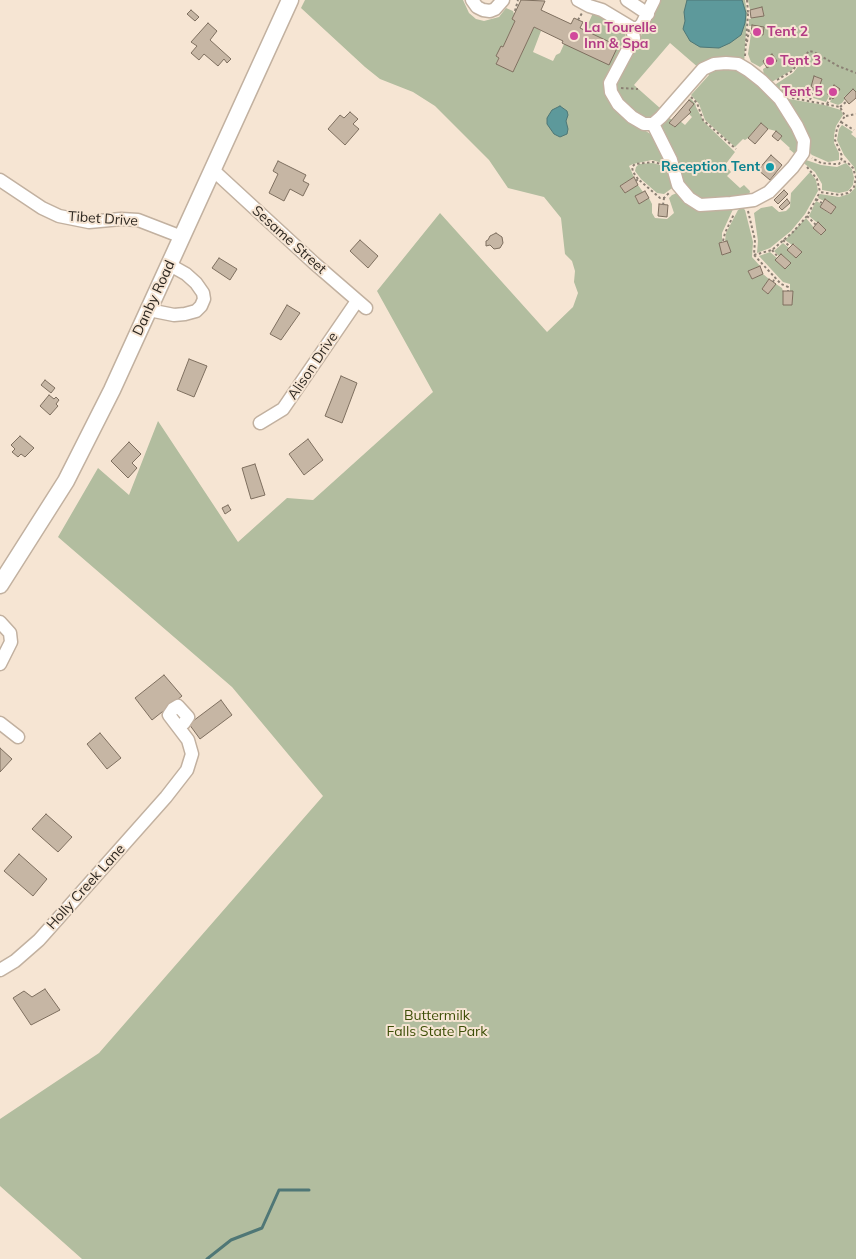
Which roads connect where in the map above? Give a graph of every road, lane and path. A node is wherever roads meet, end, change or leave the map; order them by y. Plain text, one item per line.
1 (290, 0) edge
2 (472, 0) edge
3 (504, 0) edge
4 (518, 0) edge
5 (578, 0) edge
6 (627, 0) edge
7 (654, 0) edge
8 (747, 0) edge
9 (515, 11) dead end
10 (648, 14) junction
11 (632, 28) junction
12 (752, 30) dead end
13 (746, 45) junction
14 (745, 68) junction
15 (856, 72) edge
16 (768, 87) junction
17 (631, 88) dead end
18 (814, 88) dead end
19 (638, 89) dead end
20 (684, 91) junction
21 (830, 97) dead end
22 (780, 99) junction
23 (810, 100) junction
24 (846, 102) dead end
25 (827, 104) junction
26 (840, 107) junction
27 (854, 115) edge
28 (845, 116) junction
29 (841, 122) junction
30 (653, 124) junction
31 (854, 130) dead end
32 (736, 149) dead end
33 (800, 156) junction
34 (842, 161) junction
35 (672, 163) junction
36 (213, 170) junction
37 (0, 180) edge
38 (678, 185) junction
39 (820, 192) junction
40 (664, 199) junction
41 (816, 199) junction
42 (743, 202) junction
43 (822, 203) dead end
44 (663, 205) dead end
45 (807, 216) junction
46 (816, 225) dead end
47 (182, 237) junction
48 (783, 240) junction
49 (723, 242) dead end
50 (790, 247) dead end
51 (772, 250) junction
52 (754, 256) junction
53 (778, 257) dead end
54 (170, 265) junction
55 (765, 266) junction
56 (761, 269) dead end
57 (774, 277) junction
58 (773, 282) dead end
59 (788, 291) dead end
60 (362, 304) joint
61 (149, 310) junction
62 (260, 423) dead end
63 (0, 586) edge
64 (0, 622) edge
65 (0, 664) edge
66 (0, 723) edge
67 (178, 726) dead end
68 (18, 737) dead end
69 (0, 970) edge

1 - 36 main road, Danby Road
2 - 3 street
4 - 9 path
5 - 11 street
6 - 10 street
7 - 10 street
8 - 13 path
10 - 11 street
11 - 30 street
12 - 13 path
13 - 14 path
14 - 16 street
14 - 20 street
15 - 16 path
16 - 22 street
17 - 19 path
18 - 23 path
20 - 30 street
20 - 32 path
21 - 25 path
22 - 23 path
22 - 33 street
23 - 25 path
24 - 26 path
25 - 26 path
26 - 28 path
27 - 28 path
28 - 29 path
29 - 31 path
29 - 34 path
30 - 35 street
33 - 34 path
33 - 39 path
33 - 42 street
34 - 39 path
35 - 38 street
35 - 40 path
36 - 47 main road, Danby Road
36 - 60 street, Sesame Street
37 - 47 street, Tibet Drive
38 - 40 path
38 - 42 street
39 - 41 path
40 - 44 path
41 - 43 path
41 - 45 path
42 - 49 path
42 - 52 path
45 - 46 path
45 - 48 path
47 - 54 main road, Danby Road
48 - 50 path
48 - 51 path
51 - 52 path
51 - 53 path
52 - 55 path
54 - 61 main road, Danby Road
54 - 61 street
55 - 56 path
55 - 57 path
57 - 58 path
57 - 59 path
60 - 62 street, Alison Drive
61 - 63 main road, Danby Road
64 - 65 street
66 - 68 street
67 - 69 street, Holly Creek Lane

